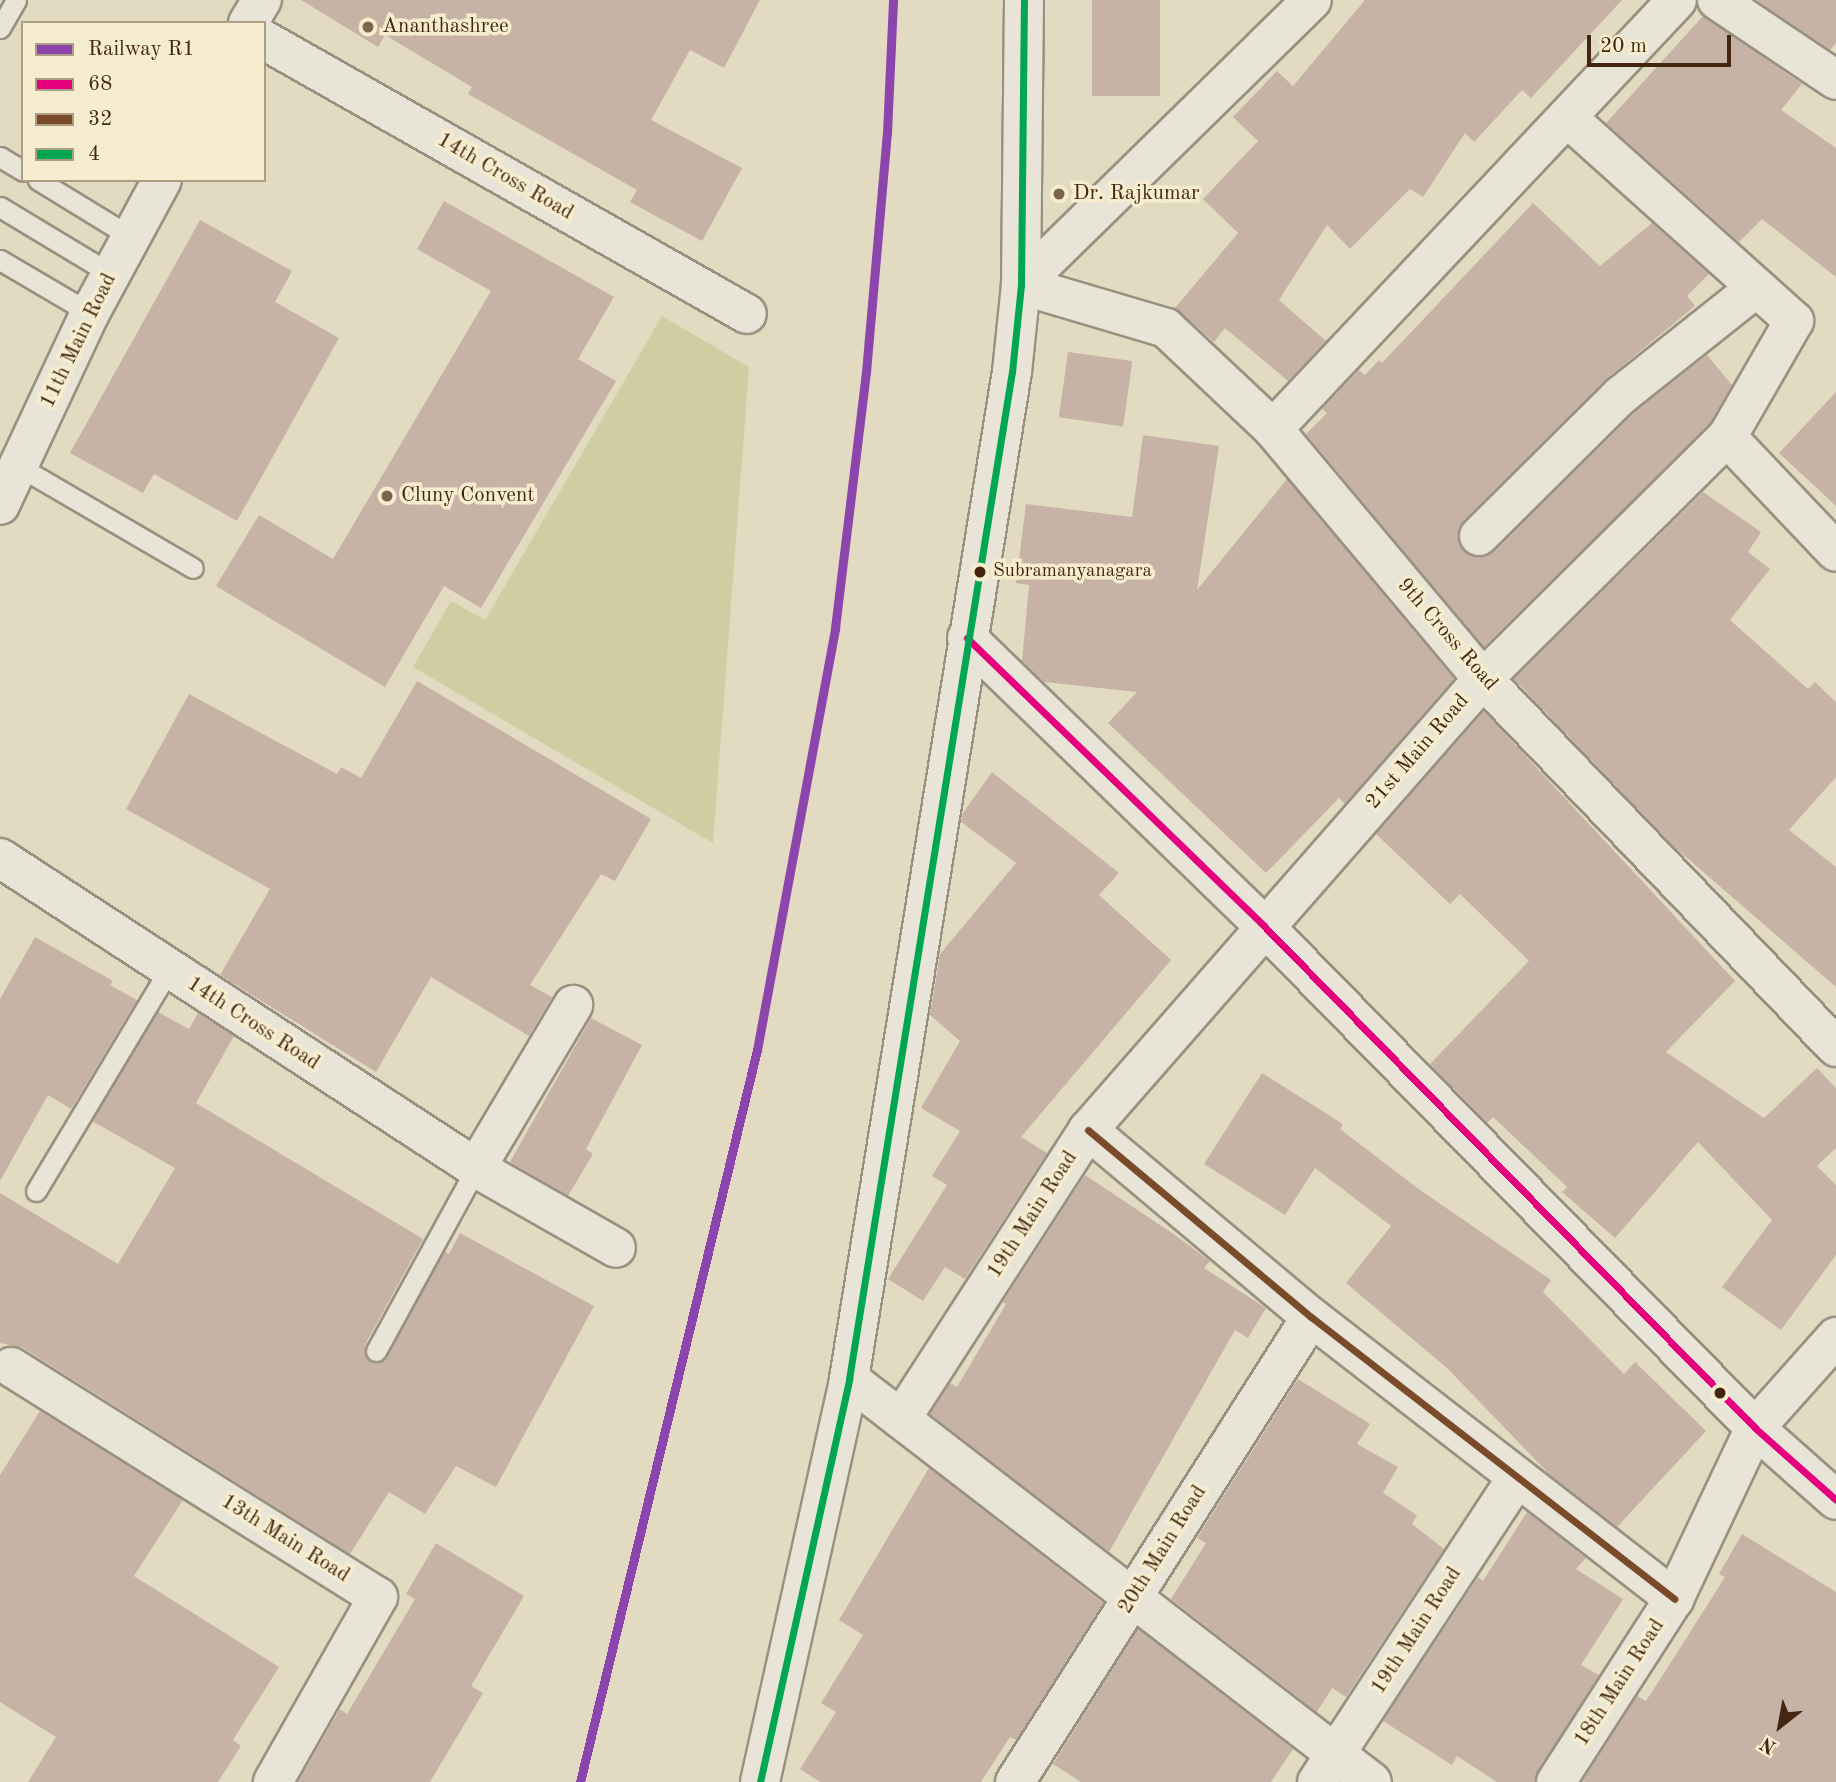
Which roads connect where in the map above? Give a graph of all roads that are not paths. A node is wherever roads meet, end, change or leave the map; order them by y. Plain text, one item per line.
1 (16, 0) edge
2 (262, 0) edge
3 (1024, 0) edge
4 (1312, 0) edge
5 (1677, 0) edge
6 (1717, 0) edge
7 (249, 21) edge
8 (0, 28) edge
9 (266, 41) edge
10 (1836, 80) edge
11 (1567, 118) junction
12 (0, 157) edge
13 (21, 170) edge
14 (41, 182) edge
15 (161, 182) edge
16 (0, 206) edge
17 (131, 237) junction
18 (0, 260) edge
19 (111, 274) junction
20 (1021, 285) junction
21 (1756, 288) junction
22 (90, 313) junction
23 (747, 314) dead end
24 (1273, 429) junction
25 (1727, 437) junction
26 (20, 467) junction
27 (0, 505) edge
28 (1479, 536) dead end
29 (1836, 552) edge
30 (193, 568) dead end
31 (967, 638) junction
32 (1483, 678) junction
33 (0, 858) edge
34 (1264, 926) junction
35 (169, 970) junction
36 (573, 1005) dead end
37 (1836, 1047) edge
38 (1088, 1130) junction
39 (491, 1177) junction
40 (36, 1191) dead end
41 (617, 1248) dead end
42 (1311, 1317) junction
43 (1836, 1337) edge
44 (376, 1351) dead end
45 (4, 1371) edge
46 (849, 1379) junction
47 (901, 1419) junction
48 (1755, 1428) junction
49 (1517, 1479) junction
50 (1836, 1500) edge
51 (1132, 1599) junction
52 (1674, 1599) junction
53 (1327, 1768) edge
54 (273, 1782) edge
55 (761, 1782) edge
56 (1014, 1782) edge
57 (1372, 1782) edge
58 (1556, 1782) edge

1 - 8 lane
2 - 7 street
3 - 20 street
4 - 20 street
5 - 11 street
6 - 10 street
9 - 23 street, 14th Cross Road
11 - 21 street
11 - 24 street
12 - 13 lane
14 - 17 lane
15 - 17 street, 11th Main Road
16 - 19 lane
17 - 19 street, 11th Main Road
18 - 22 lane
19 - 22 street, 11th Main Road
20 - 24 street, 9th Cross Road
20 - 31 street
21 - 25 street, 21st Main Road
21 - 28 street
22 - 26 street, 11th Main Road
24 - 32 street, 9th Cross Road
25 - 29 street
25 - 32 street, 21st Main Road
26 - 27 street, 11th Main Road
26 - 30 lane
31 - 34 street
31 - 46 street
32 - 34 street, 21st Main Road
32 - 37 street, 9th Cross Road
33 - 35 street, 14th Cross Road
34 - 38 street, 19th Main Road
34 - 48 street
35 - 39 street, 14th Cross Road
35 - 40 lane
36 - 39 street
38 - 42 street
38 - 47 street, 19th Main Road
39 - 41 street, 14th Cross Road
39 - 44 lane
42 - 49 street
42 - 51 street, 20th Main Road
43 - 48 street, 18th Main Road
45 - 54 street, 13th Main Road
46 - 47 street
46 - 55 street
47 - 51 street
48 - 50 street
48 - 52 street, 18th Main Road
49 - 52 street
49 - 53 street, 19th Main Road
51 - 53 street
51 - 56 street, 20th Main Road
52 - 58 street, 18th Main Road
53 - 57 street

